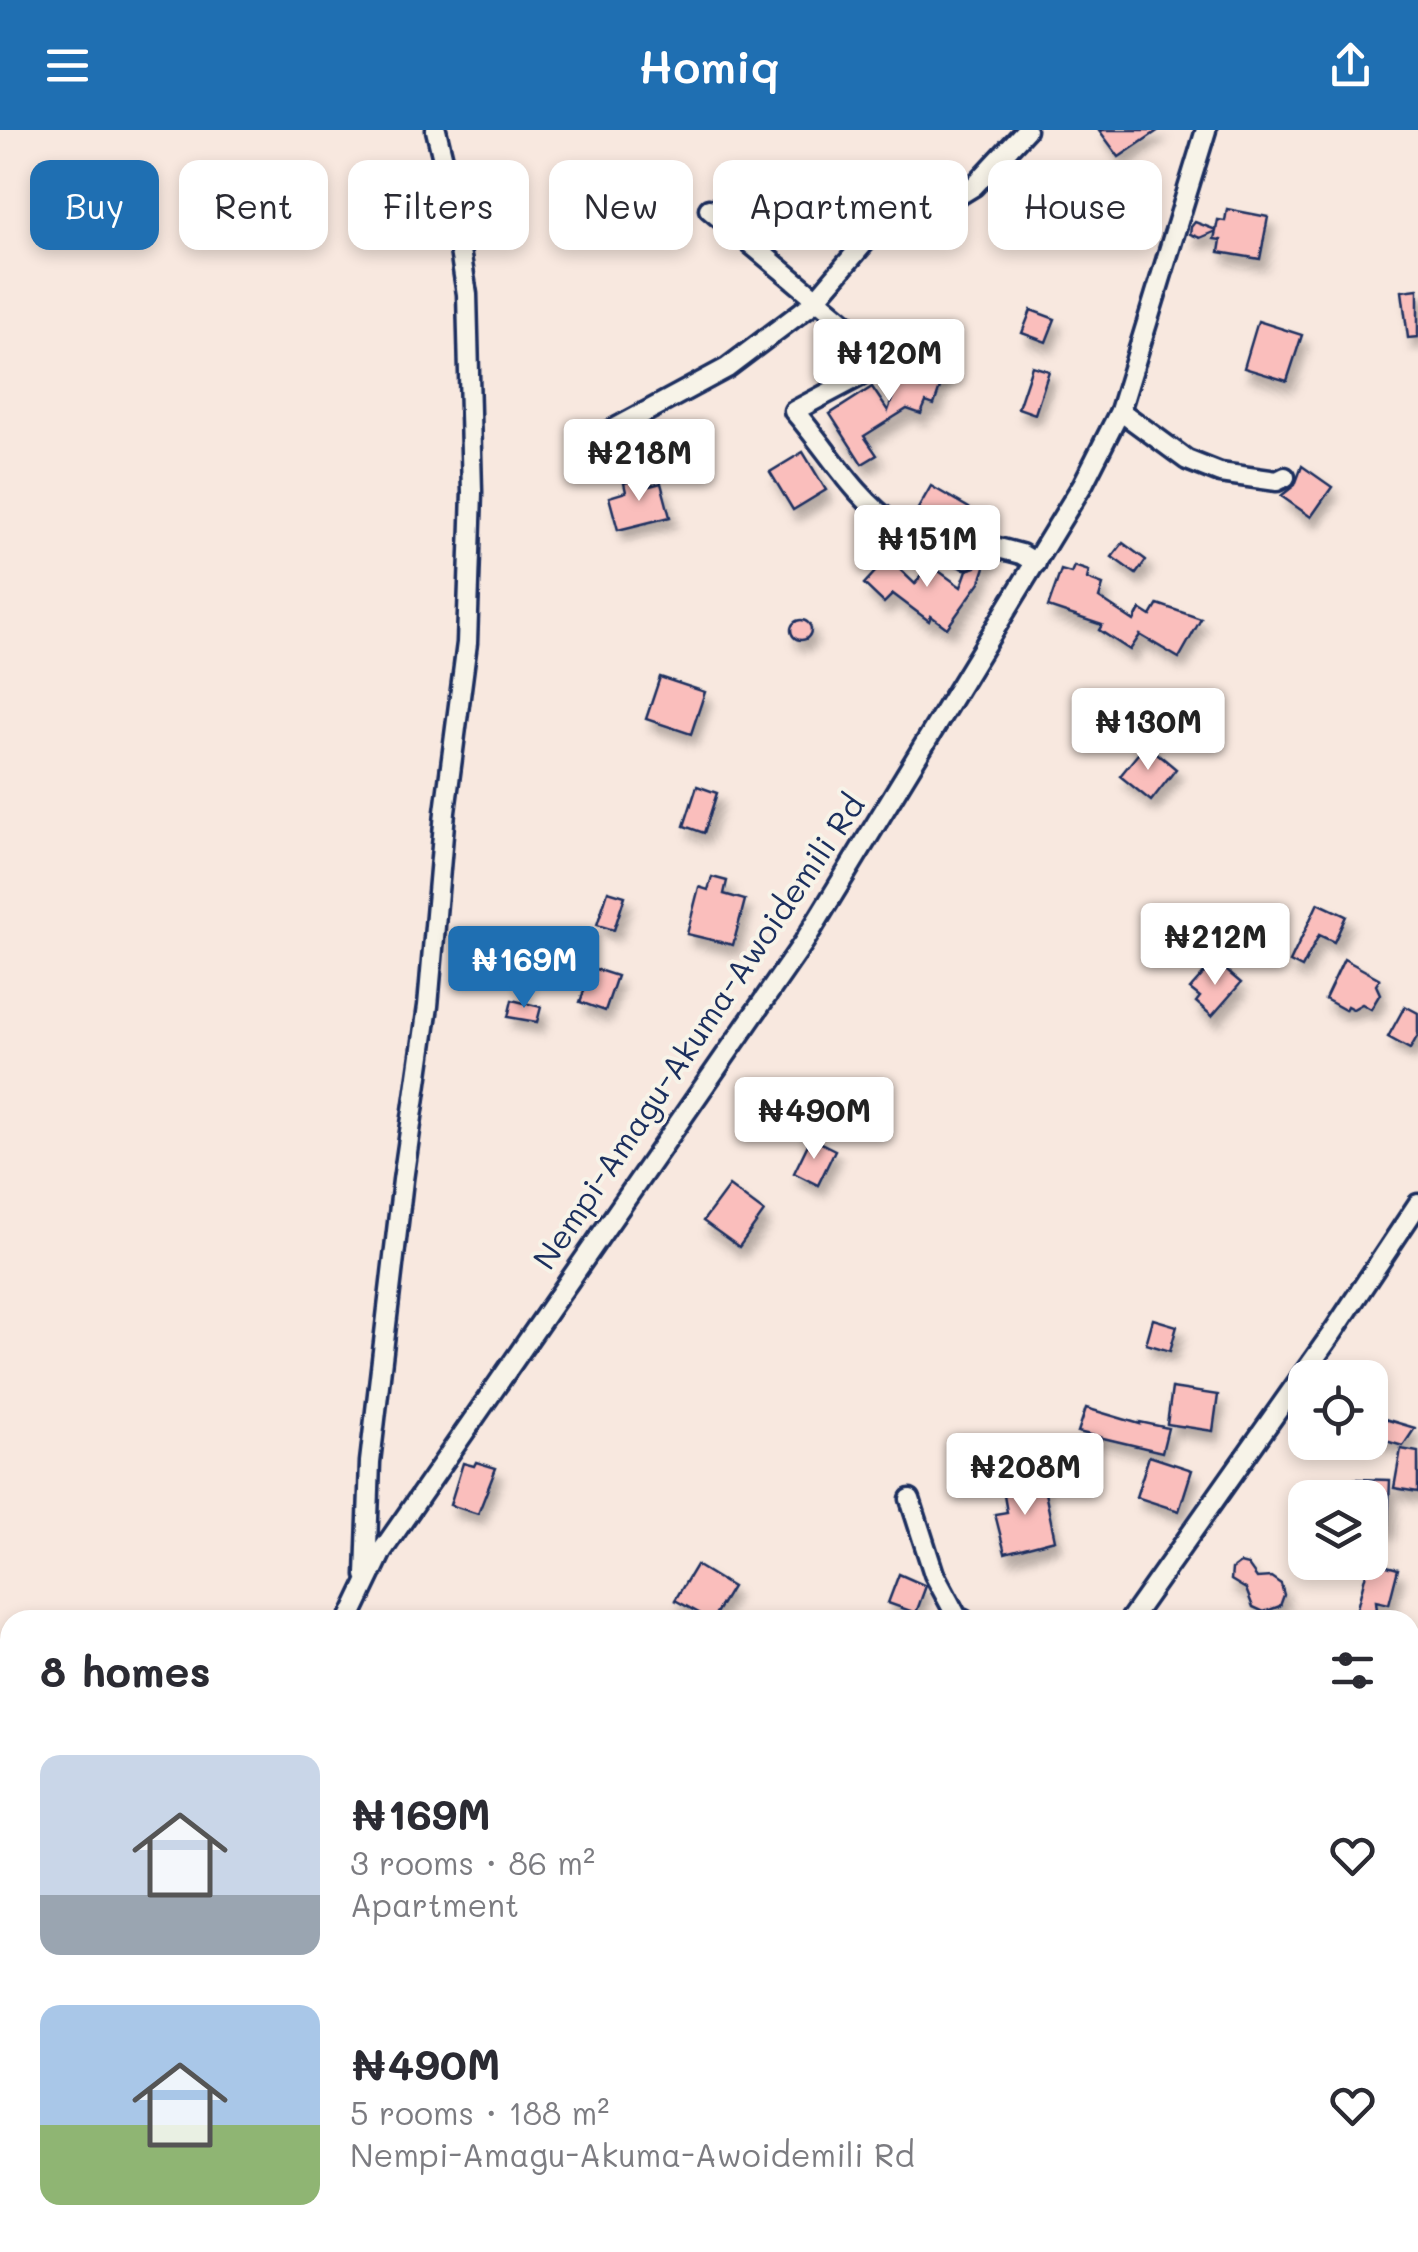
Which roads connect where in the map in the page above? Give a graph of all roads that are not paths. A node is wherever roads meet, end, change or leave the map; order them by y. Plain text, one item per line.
1 (436, 130) edge
2 (1026, 130) edge
3 (1206, 130) edge
4 (709, 209) dead end
5 (816, 300) junction
6 (1120, 412) junction
7 (601, 436) dead end
8 (1284, 478) dead end
9 (1036, 564) junction
10 (1418, 1204) edge
11 (910, 1499) dead end
12 (366, 1585) junction
13 (353, 1610) edge
14 (954, 1610) edge
15 (1137, 1610) edge

1 - 12 street
2 - 5 street
3 - 6 street, Nempi-Amagu-Akuma-Awoidemili Rd
4 - 5 street
5 - 7 street
5 - 9 street
6 - 8 street
6 - 9 street, Nempi-Amagu-Akuma-Awoidemili Rd
9 - 12 street, Nempi-Amagu-Akuma-Awoidemili Rd
10 - 15 street
11 - 14 street
12 - 13 street, Nempi-Amagu-Akuma-Awoidemili Rd

